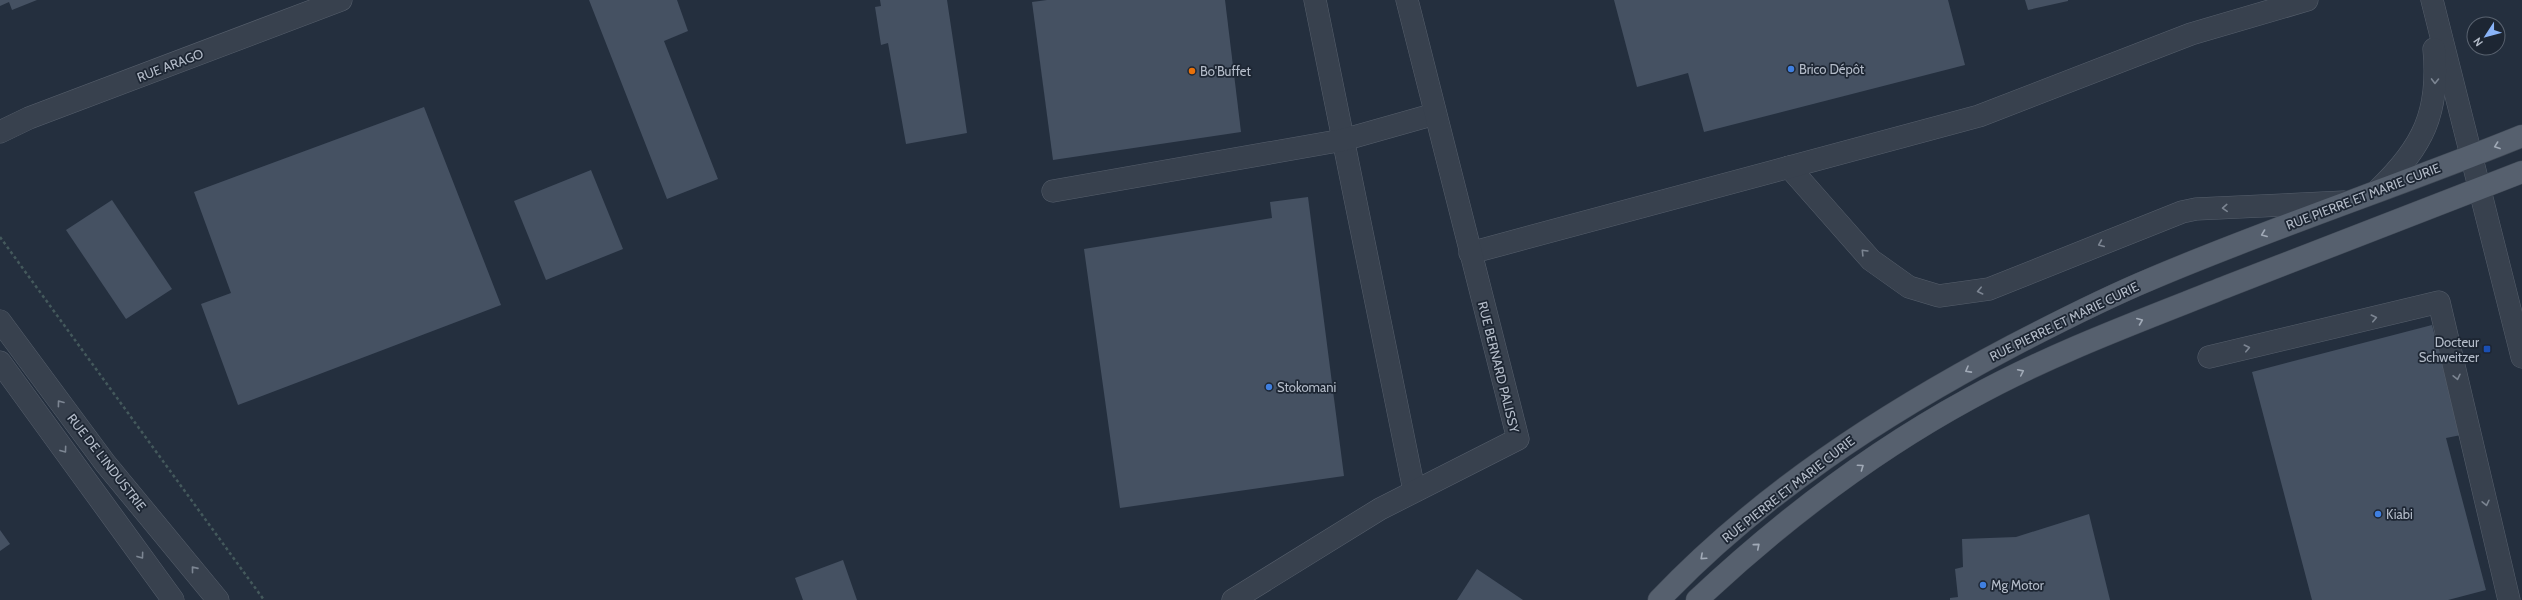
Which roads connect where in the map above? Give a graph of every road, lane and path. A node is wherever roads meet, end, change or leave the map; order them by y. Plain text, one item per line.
1 (341, 0) edge
2 (1315, 0) edge
3 (1407, 0) edge
4 (2307, 0) edge
5 (2429, 0) edge
6 (2432, 0) edge
7 (1435, 114) junction
8 (0, 132) edge
9 (2522, 136) edge
10 (1343, 140) junction
11 (2471, 155) junction
12 (1789, 167) junction
13 (2522, 172) edge
14 (2479, 189) junction
15 (2378, 190) junction
16 (1053, 191) dead end
17 (2347, 202) junction
18 (0, 237) edge
19 (1470, 252) junction
20 (0, 321) edge
21 (2209, 357) dead end
22 (2522, 357) edge
23 (0, 362) edge
24 (1414, 490) junction
25 (173, 600) edge
26 (218, 600) edge
27 (264, 600) edge
28 (1233, 600) edge
29 (1659, 600) edge
30 (1698, 600) edge
31 (2509, 600) edge

1 - 8 street, RUE ARAGO
2 - 10 street
3 - 7 street, RUE BERNARD PALISSY
4 - 12 street
5 -> 15 street
6 - 11 street
7 - 10 street
7 - 19 street, RUE BERNARD PALISSY
9 -> 11 main road, RUE PIERRE ET MARIE CURIE
10 - 16 street
10 - 24 street
11 - 14 street
11 - 15 main road, RUE PIERRE ET MARIE CURIE
17 -> 12 street
12 - 19 street
13 - 14 main road, RUE PIERRE ET MARIE CURIE
14 - 22 street
30 -> 14 main road, RUE PIERRE ET MARIE CURIE
15 - 17 main road, RUE PIERRE ET MARIE CURIE
17 -> 29 main road, RUE PIERRE ET MARIE CURIE
18 - 27 path
19 - 24 street, RUE BERNARD PALISSY
26 -> 20 street, RUE DE L'INDUSTRIE
21 -> 31 street
23 -> 25 street, RUE DE L'INDUSTRIE
24 - 28 street, RUE BERNARD PALISSY

